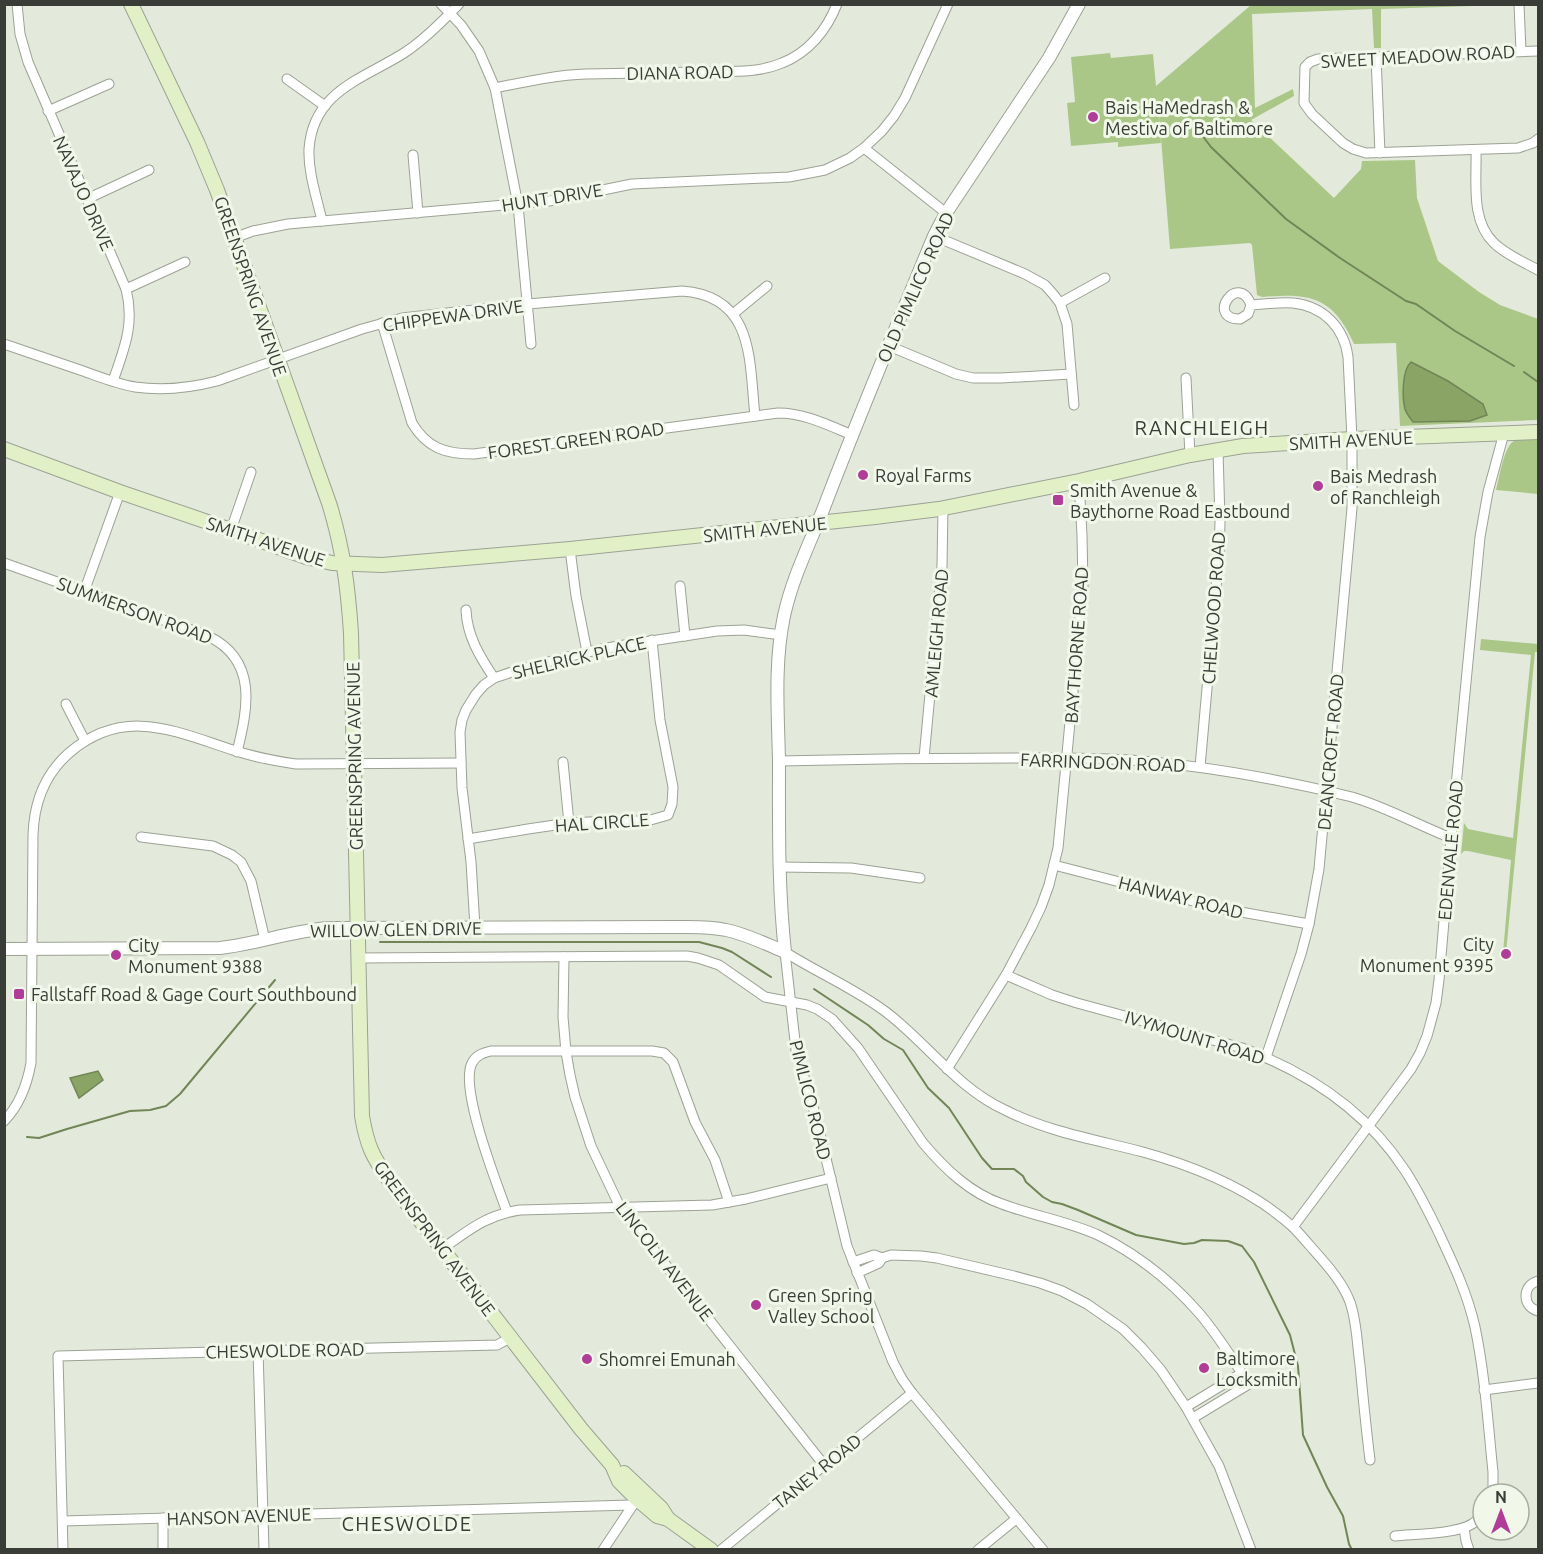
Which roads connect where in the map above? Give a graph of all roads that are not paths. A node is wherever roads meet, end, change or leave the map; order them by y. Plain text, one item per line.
1 (17, 4) edge
2 (131, 4) edge
3 (441, 4) edge
4 (459, 4) edge
5 (837, 4) edge
6 (948, 4) edge
7 (1079, 4) edge
8 (1519, 4) edge
9 (451, 13) junction
10 (1521, 51) junction
11 (1539, 51) edge
12 (1376, 57) junction
13 (287, 80) dead end
14 (109, 84) dead end
15 (495, 88) junction
16 (325, 106) junction
17 (48, 111) junction
18 (1539, 139) edge
19 (864, 148) junction
20 (1476, 150) junction
21 (1380, 153) junction
22 (413, 155) dead end
23 (149, 170) dead end
24 (87, 199) junction
25 (518, 205) junction
26 (418, 213) junction
27 (946, 213) junction
28 (322, 221) junction
29 (934, 236) junction
30 (234, 238) junction
31 (185, 262) dead end
32 (1539, 270) edge
33 (1105, 278) dead end
34 (767, 286) dead end
35 (126, 289) junction
36 (1060, 303) junction
37 (528, 304) junction
38 (1251, 305) dead end
39 (733, 314) junction
40 (382, 323) junction
41 (4, 344) edge
42 (531, 344) dead end
43 (889, 346) junction
44 (278, 360) junction
45 (1071, 374) junction
46 (1186, 378) dead end
47 (112, 381) junction
48 (1074, 405) dead end
49 (755, 416) junction
50 (1539, 432) edge
51 (1504, 434) junction
52 (852, 435) junction
53 (1352, 439) junction
54 (4, 449) edge
55 (1218, 449) junction
56 (1190, 455) junction
57 (251, 472) dead end
58 (1079, 481) junction
59 (120, 492) junction
60 (943, 508) junction
61 (818, 522) junction
62 (231, 530) junction
63 (570, 549) junction
64 (4, 563) edge
65 (345, 565) junction
66 (680, 586) dead end
67 (84, 592) junction
68 (466, 610) dead end
69 (781, 635) junction
70 (685, 636) junction
71 (652, 640) junction
72 (587, 652) junction
73 (494, 678) junction
74 (66, 704) dead end
75 (85, 741) junction
76 (237, 752) junction
77 (924, 758) junction
78 (1067, 758) junction
79 (779, 761) junction
80 (563, 762) dead end
81 (461, 763) junction
82 (353, 764) junction
83 (1200, 767) junction
84 (1326, 790) junction
85 (568, 824) junction
86 (141, 837) dead end
87 (1451, 838) junction
88 (468, 839) junction
89 (1054, 865) junction
90 (779, 867) junction
91 (920, 878) dead end
92 (1309, 924) junction
93 (357, 927) junction
94 (475, 927) junction
95 (265, 940) junction
96 (4, 949) edge
97 (32, 949) junction
98 (785, 952) junction
99 (564, 957) junction
100 (358, 958) junction
101 (1006, 975) junction
102 (791, 1002) junction
103 (566, 1052) junction
104 (1266, 1057) junction
105 (947, 1069) junction
106 (4, 1121) edge
107 (1369, 1126) junction
108 (831, 1178) junction
109 (729, 1202) junction
110 (620, 1207) junction
111 (507, 1212) junction
112 (1293, 1227) junction
113 (442, 1249) junction
114 (882, 1258) junction
115 (853, 1262) junction
116 (857, 1273) junction
117 (1539, 1281) edge
118 (1539, 1311) edge
119 (510, 1338) junction
120 (258, 1350) junction
121 (1242, 1373) junction
122 (1539, 1383) edge
123 (1484, 1390) junction
124 (912, 1394) junction
125 (1186, 1407) junction
126 (1192, 1418) junction
127 (1370, 1460) dead end
128 (824, 1465) junction
129 (1493, 1482) edge
130 (638, 1499) junction
131 (263, 1515) junction
132 (163, 1518) junction
133 (1016, 1519) junction
134 (63, 1521) junction
135 (1471, 1524) edge
136 (1464, 1528) junction
137 (1395, 1536) dead end
138 (63, 1550) edge
139 (164, 1550) edge
140 (264, 1550) edge
141 (603, 1550) edge
142 (711, 1550) edge
143 (722, 1550) edge
144 (978, 1550) edge
145 (1043, 1550) edge
146 (1251, 1550) edge
147 (1470, 1550) edge

1 - 17 street, NAVAJO DRIVE
2 - 30 main road, GREENSPRING AVENUE
3 - 9 street
4 - 9 street
5 - 15 street, DIANA ROAD
6 - 19 street, HUNT DRIVE
7 - 27 street, OLD PIMLICO ROAD
8 - 10 street
9 - 15 street
9 - 16 street
10 - 11 street, SWEET MEADOW ROAD
10 - 12 street, SWEET MEADOW ROAD
12 - 21 street
12 - 21 street, SWEET MEADOW ROAD
13 - 16 street
14 - 17 street
15 - 25 street
16 - 28 street
17 - 24 street, NAVAJO DRIVE
18 - 20 street, SWEET MEADOW ROAD
19 - 25 street, HUNT DRIVE
19 - 27 street
20 - 21 street, SWEET MEADOW ROAD
20 - 32 street
22 - 26 street
23 - 24 street
24 - 35 street, NAVAJO DRIVE
25 - 26 street, HUNT DRIVE
25 - 37 street
26 - 28 street, HUNT DRIVE
27 - 29 street, OLD PIMLICO ROAD
28 - 30 street, HUNT DRIVE
29 - 36 street
29 - 43 street, OLD PIMLICO ROAD
30 - 44 main road, GREENSPRING AVENUE
31 - 35 street
33 - 36 street
34 - 39 street
35 - 47 street, NAVAJO DRIVE
36 - 45 street
37 - 39 street, CHIPPEWA DRIVE
37 - 40 street, CHIPPEWA DRIVE
37 - 42 street
38 - 53 street, DEANCROFT ROAD
39 - 49 street, CHIPPEWA DRIVE
40 - 44 street, CHIPPEWA DRIVE
40 - 49 street, FOREST GREEN ROAD
41 - 47 street, CHIPPEWA DRIVE
43 - 45 street
43 - 52 street, OLD PIMLICO ROAD
44 - 47 street, CHIPPEWA DRIVE
44 - 65 main road, GREENSPRING AVENUE
45 - 48 street
46 - 56 street
49 - 52 street, FOREST GREEN ROAD
50 - 51 main road, SMITH AVENUE
51 - 53 main road, SMITH AVENUE
51 - 87 street, EDENVALE ROAD
52 - 61 street, OLD PIMLICO ROAD
53 - 55 main road, SMITH AVENUE
53 - 84 street, DEANCROFT ROAD
54 - 59 main road, SMITH AVENUE
55 - 56 main road, SMITH AVENUE
55 - 83 street, CHELWOOD ROAD
56 - 58 main road, SMITH AVENUE
57 - 62 street
58 - 60 main road, SMITH AVENUE
58 - 78 street, BAYTHORNE ROAD
59 - 62 main road, SMITH AVENUE
59 - 67 street
60 - 61 main road, SMITH AVENUE
60 - 77 street, AMLEIGH ROAD
61 - 63 main road, SMITH AVENUE
61 - 69 street, PIMLICO ROAD
62 - 65 main road, SMITH AVENUE
63 - 65 main road, SMITH AVENUE
63 - 72 street
64 - 67 street, SUMMERSON ROAD
65 - 82 main road, GREENSPRING AVENUE
66 - 70 street
67 - 76 street, SUMMERSON ROAD
68 - 73 street
69 - 70 street, SHELRICK PLACE
69 - 79 street, PIMLICO ROAD
70 - 71 street, SHELRICK PLACE
71 - 72 street, SHELRICK PLACE
71 - 85 street, HAL CIRCLE
72 - 73 street, SHELRICK PLACE
73 - 81 street, SHELRICK PLACE
74 - 75 street
75 - 76 street
75 - 97 street
76 - 82 street
77 - 78 street, FARRINGDON ROAD
77 - 79 street, FARRINGDON ROAD
78 - 83 street, FARRINGDON ROAD
78 - 89 street, BAYTHORNE ROAD
79 - 90 street, PIMLICO ROAD
80 - 85 street
81 - 82 street
81 - 88 street, SHELRICK PLACE
82 - 93 main road, GREENSPRING AVENUE
83 - 84 street, FARRINGDON ROAD
84 - 87 street, FARRINGDON ROAD
84 - 92 street, DEANCROFT ROAD
85 - 88 street, HAL CIRCLE
86 - 95 street
87 - 107 street, EDENVALE ROAD
88 - 94 street, SHELRICK PLACE
89 - 92 street, HANWAY ROAD
89 - 101 street, BAYTHORNE ROAD
90 - 91 street
90 - 98 street, PIMLICO ROAD
92 - 104 street, DEANCROFT ROAD
93 - 94 street, WILLOW GLEN DRIVE
93 - 95 street, WILLOW GLEN DRIVE
93 - 100 main road, GREENSPRING AVENUE
94 - 98 street, WILLOW GLEN DRIVE
95 - 97 street, WILLOW GLEN DRIVE
96 - 97 street, WILLOW GLEN DRIVE
97 - 106 street
98 - 102 street, PIMLICO ROAD
98 - 105 street
99 - 100 street, WILLOW GLEN DRIVE
99 - 102 street, WILLOW GLEN DRIVE
99 - 103 street, LINCOLN AVENUE
100 - 113 main road, GREENSPRING AVENUE
101 - 104 street, IVYMOUNT ROAD
101 - 105 street, BAYTHORNE ROAD
102 - 108 street, PIMLICO ROAD
102 - 121 street, WILLOW GLEN DRIVE
103 - 109 street
103 - 110 street, LINCOLN AVENUE
103 - 111 street
104 - 107 street, IVYMOUNT ROAD
105 - 112 street
107 - 112 street, EDENVALE ROAD
107 - 123 street, IVYMOUNT ROAD
108 - 109 street
108 - 115 street, PIMLICO ROAD
109 - 110 street
110 - 111 street
110 - 128 street, LINCOLN AVENUE
111 - 113 street
112 - 127 street
113 - 119 main road, GREENSPRING AVENUE
114 - 115 street
114 - 116 street
114 - 125 street
115 - 116 street, PIMLICO ROAD
116 - 124 street, PIMLICO ROAD
117 - 118 street
119 - 120 street, CHESWOLDE ROAD
119 - 130 main road, GREENSPRING AVENUE
120 - 131 street
120 - 134 street, CHESWOLDE ROAD
121 - 125 street
121 - 126 street, WILLOW GLEN DRIVE
122 - 123 street
123 - 129 street, IVYMOUNT ROAD
124 - 128 street, TANEY ROAD
124 - 133 street, PIMLICO ROAD
125 - 126 street
126 - 146 street
128 - 143 street, TANEY ROAD
130 - 131 street, HANSON AVENUE
130 - 141 street
130 - 142 main road, GREENSPRING AVENUE
131 - 132 street, HANSON AVENUE
131 - 140 street
132 - 134 street, HANSON AVENUE
132 - 139 street
133 - 144 street
133 - 145 street, PIMLICO ROAD
134 - 138 street
135 - 136 street
136 - 137 street
136 - 147 street

